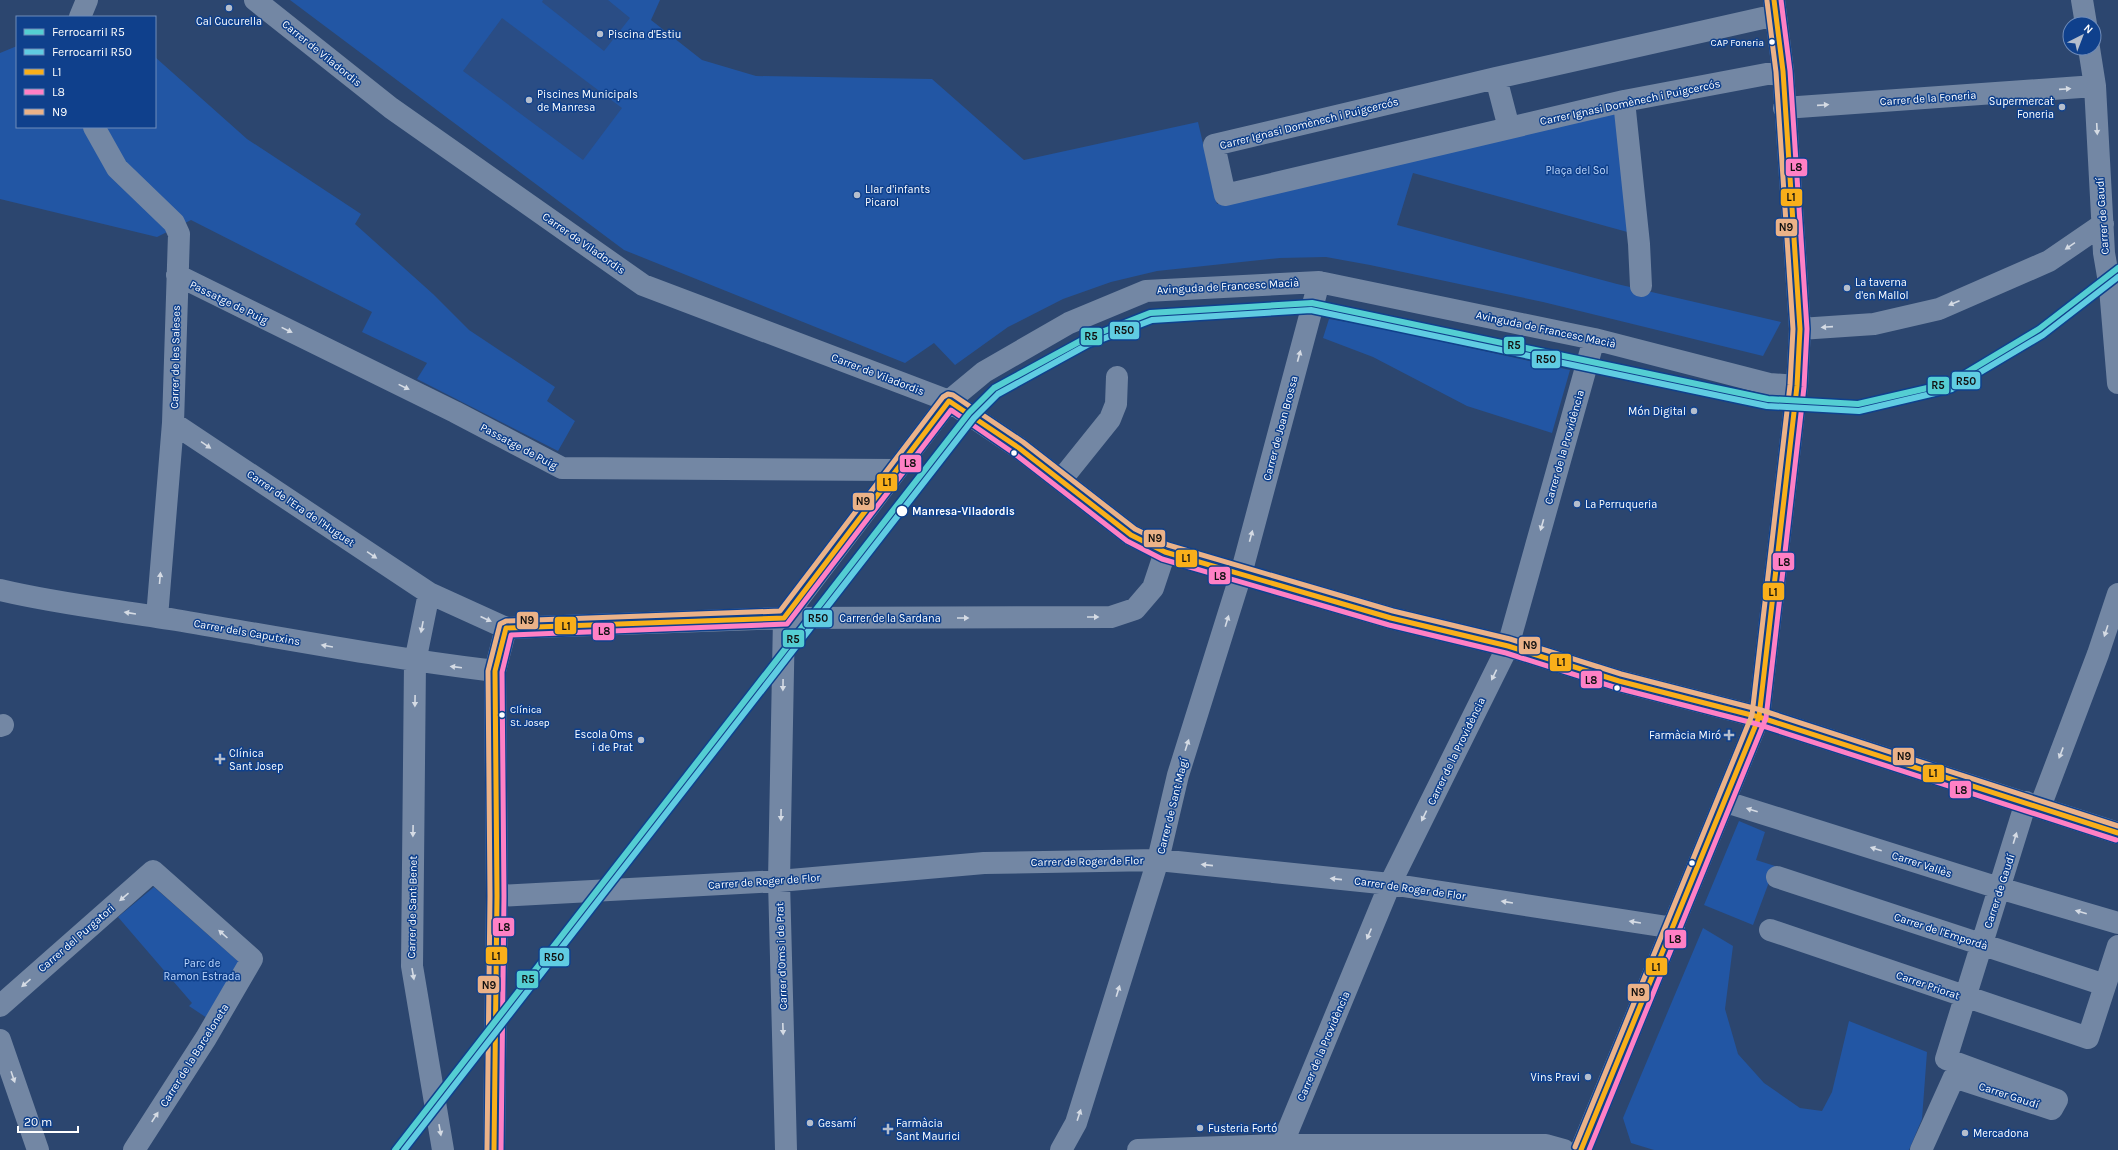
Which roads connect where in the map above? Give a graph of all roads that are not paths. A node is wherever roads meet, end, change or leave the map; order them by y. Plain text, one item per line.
1 (87, 0) edge
2 (255, 0) edge
3 (2082, 0) edge
4 (1775, 8) edge
5 (80, 16) edge
6 (2085, 16) edge
7 (2090, 56) edge
8 (1783, 71) junction
9 (1496, 78) junction
10 (2095, 86) junction
11 (1624, 101) junction
12 (1784, 108) junction
13 (95, 128) edge
14 (1509, 128) junction
15 (2103, 224) junction
16 (177, 275) junction
17 (1319, 282) junction
18 (2114, 285) edge
19 (1641, 286) dead end
20 (1800, 329) junction
21 (1594, 339) junction
22 (1116, 377) dead end
23 (2118, 383) edge
24 (1797, 386) junction
25 (949, 401) junction
26 (173, 423) junction
27 (896, 470) junction
28 (1061, 480) junction
29 (1164, 552) junction
30 (1241, 574) junction
31 (0, 590) edge
32 (429, 593) junction
33 (2118, 594) edge
34 (157, 617) junction
35 (784, 618) junction
36 (506, 628) junction
37 (1508, 646) junction
38 (415, 662) junction
39 (495, 671) junction
40 (1760, 717) junction
41 (1726, 802) junction
42 (2033, 805) junction
43 (2118, 832) edge
44 (1158, 860) junction
45 (153, 871) joint
46 (1777, 876) dead end
47 (779, 881) junction
48 (1390, 884) junction
49 (1999, 888) junction
50 (497, 896) junction
51 (2118, 923) edge
52 (1674, 928) junction
53 (1770, 930) dead end
54 (1982, 944) junction
55 (2118, 946) edge
56 (2105, 985) junction
57 (1965, 998) junction
58 (0, 1006) edge
59 (0, 1040) edge
60 (1949, 1047) joint
61 (1282, 1147) edge
62 (38, 1150) edge
63 (134, 1150) edge
64 (443, 1150) edge
65 (494, 1150) edge
66 (786, 1150) edge
67 (1061, 1150) edge
68 (1138, 1150) edge
69 (1564, 1150) edge
70 (1581, 1150) edge
71 (1921, 1150) edge

1 - 5 street
2 - 25 street, Carrer de Viladordis
3 - 6 street
4 - 8 street
4 - 9 street, Carrer Ignasi Domènech i Puigcercós
7 - 10 street, Carrer de Gaudí
8 - 11 street, Carrer Ignasi Domènech i Puigcercós
8 - 12 street
9 - 14 street
9 - 14 street, Carrer Ignasi Domènech i Puigcercós
12 -> 10 street, Carrer de la Foneria
10 -> 15 street, Carrer de Gaudí
11 - 14 street, Carrer Ignasi Domènech i Puigcercós
11 - 19 street
12 - 20 street
13 - 16 street, Carrer de les Saleses
15 - 18 street, Carrer de Gaudí
15 -> 20 street
16 - 26 street, Carrer de les Saleses
16 -> 27 street, Passatge de Puig
17 - 21 street, Avinguda de Francesc Macià
17 - 25 street, Avinguda de Francesc Macià
30 -> 17 street, Carrer de Joan Brossa
18 - 23 street, Carrer de Gaudí
20 - 24 street
21 - 24 street, Avinguda de Francesc Macià
21 -> 37 street, Carrer de la Providència
22 - 28 street
24 - 40 street
25 - 27 street, Avinguda de Francesc Macià
25 - 28 street, Carrer de Viladordis
26 -> 32 street, Carrer de l'Era de l'Huguet
34 -> 26 street, Carrer de les Saleses
27 - 35 street, Avinguda de Francesc Macià
28 - 29 street, Carrer de Viladordis
29 - 30 street, Carrer de Viladordis
35 -> 29 street, Carrer de la Sardana
30 - 37 street, Carrer de Viladordis
44 -> 30 street, Carrer de Sant Magí
34 -> 31 street, Carrer dels Caputxins
32 -> 36 street, Carrer de l'Era de l'Huguet
32 -> 38 street
33 -> 42 street, Carrer de Gaudí
38 -> 34 street, Carrer dels Caputxins
35 - 36 street, Carrer de la Sardana
35 -> 47 street, Carrer d'Oms i de Prat
36 - 39 street
37 - 40 street, Carrer de Viladordis
37 -> 48 street, Carrer de la Providència
39 -> 38 street, Carrer dels Caputxins
38 -> 64 street, Carrer de Sant Benet
39 - 50 street
40 - 41 street
40 - 42 street, Carrer de Viladordis
49 -> 41 street, Carrer Vallès
41 - 52 street
42 - 43 street, Carrer de Viladordis
49 -> 42 street, Carrer de Gaudí
44 - 47 street, Carrer de Roger de Flor
48 -> 44 street, Carrer de Roger de Flor
67 -> 44 street, Carrer de Sant Magí
45 -> 58 street, Carrer del Purgatori
63 -> 45 street, Carrer de la Barceloneta
46 - 54 street, Carrer de l'Empordà
47 - 50 street, Carrer de Roger de Flor
47 -> 66 street, Carrer d'Oms i de Prat
52 -> 48 street, Carrer de Roger de Flor
48 -> 61 street, Carrer de la Providència
51 -> 49 street, Carrer Vallès
49 - 54 street, Carrer de Gaudí
50 - 65 street
52 - 70 street
53 - 57 street, Carrer Priorat
54 - 56 street, Carrer de l'Empordà
54 - 57 street, Carrer de Gaudí
55 - 56 street
56 - 57 street, Carrer Priorat
57 - 60 street, Carrer de Gaudí
59 -> 62 street
60 - 71 street, Carrer Gaudí
61 - 68 street
61 - 69 street

